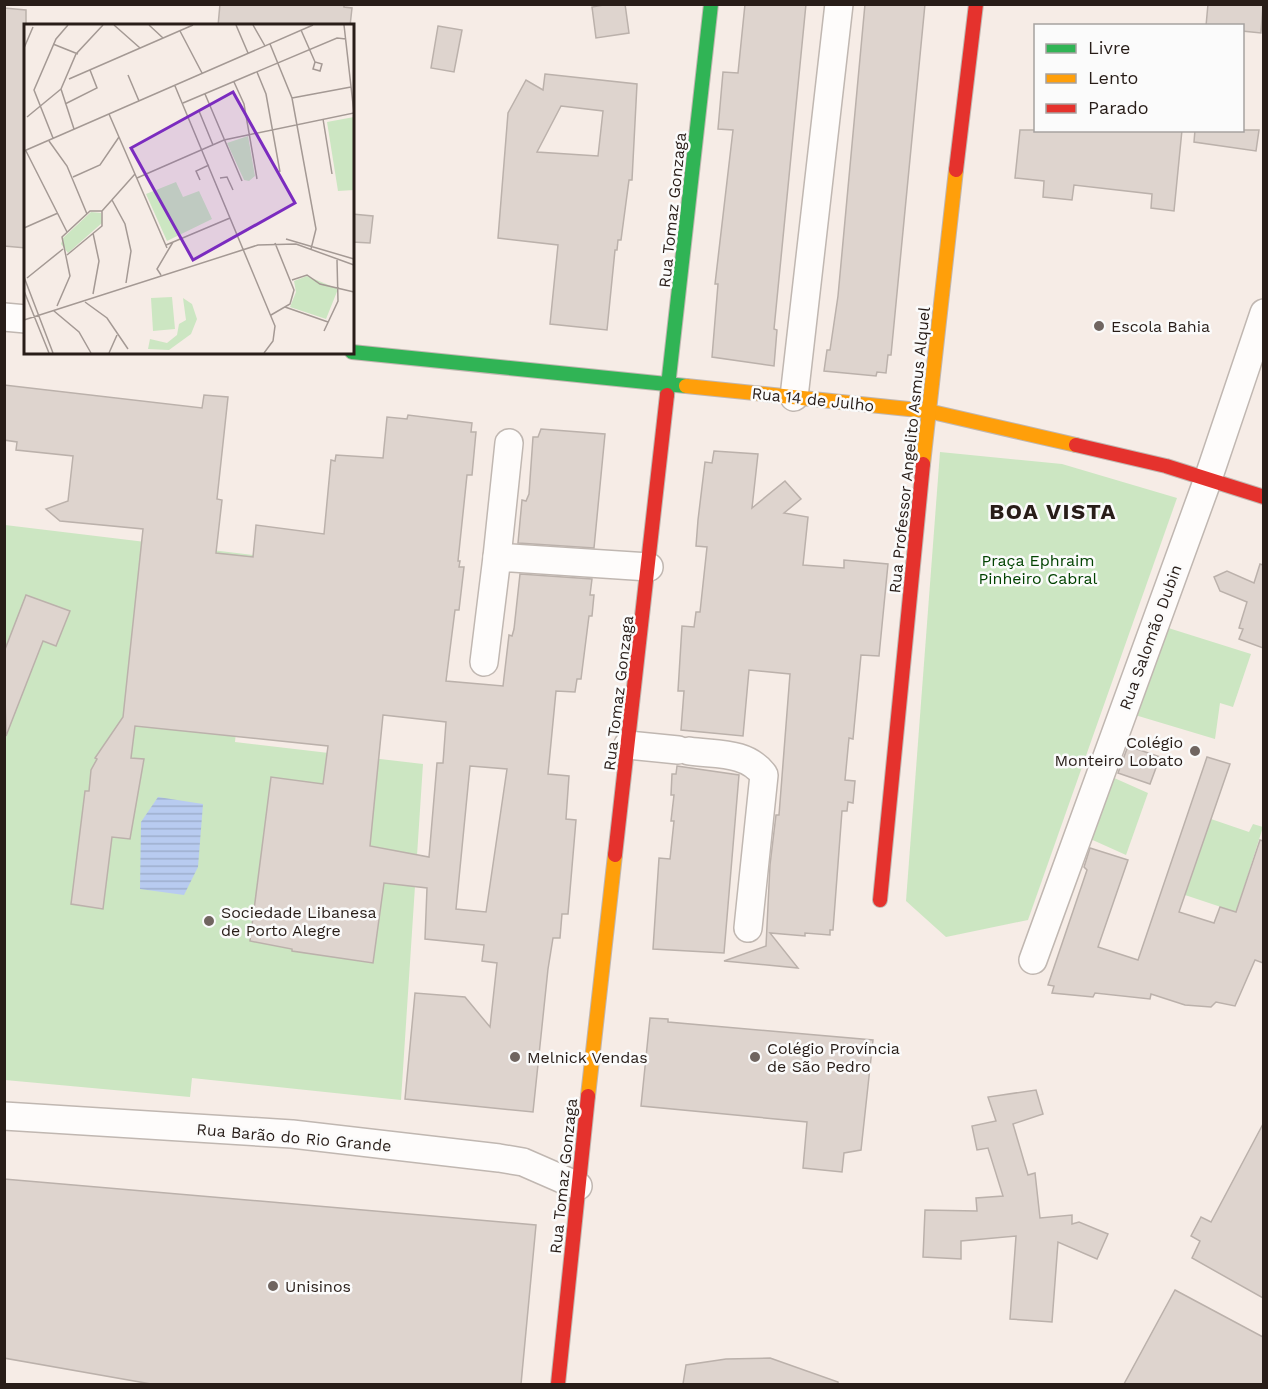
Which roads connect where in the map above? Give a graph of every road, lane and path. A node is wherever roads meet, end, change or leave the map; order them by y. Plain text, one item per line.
1 (711, 4) edge
2 (839, 4) edge
3 (976, 4) edge
4 (1263, 313) edge
5 (4, 317) edge
6 (24, 319) edge
7 (354, 352) edge
8 (669, 385) junction
9 (794, 397) junction
10 (928, 411) junction
11 (509, 443) dead end
12 (1208, 479) junction
13 (1263, 497) edge
14 (497, 557) junction
15 (649, 567) junction
16 (484, 662) dead end
17 (628, 746) junction
18 (880, 900) dead end
19 (748, 928) dead end
20 (1033, 960) dead end
21 (4, 1116) edge
22 (578, 1186) junction
23 (558, 1384) edge

1 - 8 street, Rua Tomaz Gonzaga
2 - 9 street
3 - 10 street, Rua Professor Angelito Asmus Alquel
4 - 12 street, Rua Salomão Dubin
5 - 6 street
7 - 8 street, Rua 14 de Julho
8 - 9 street, Rua 14 de Julho
8 - 15 street, Rua Tomaz Gonzaga
9 - 10 street, Rua 14 de Julho
10 - 12 street, Rua 14 de Julho
10 - 18 street, Rua Professor Angelito Asmus Alquel
11 - 14 street
12 - 13 street, Rua 14 de Julho
12 - 20 street, Rua Salomão Dubin
14 - 15 street
14 - 16 street
15 - 17 street, Rua Tomaz Gonzaga
17 - 19 street
17 - 22 street, Rua Tomaz Gonzaga
21 - 22 street, Rua Barão do Rio Grande
22 - 23 street, Rua Tomaz Gonzaga

